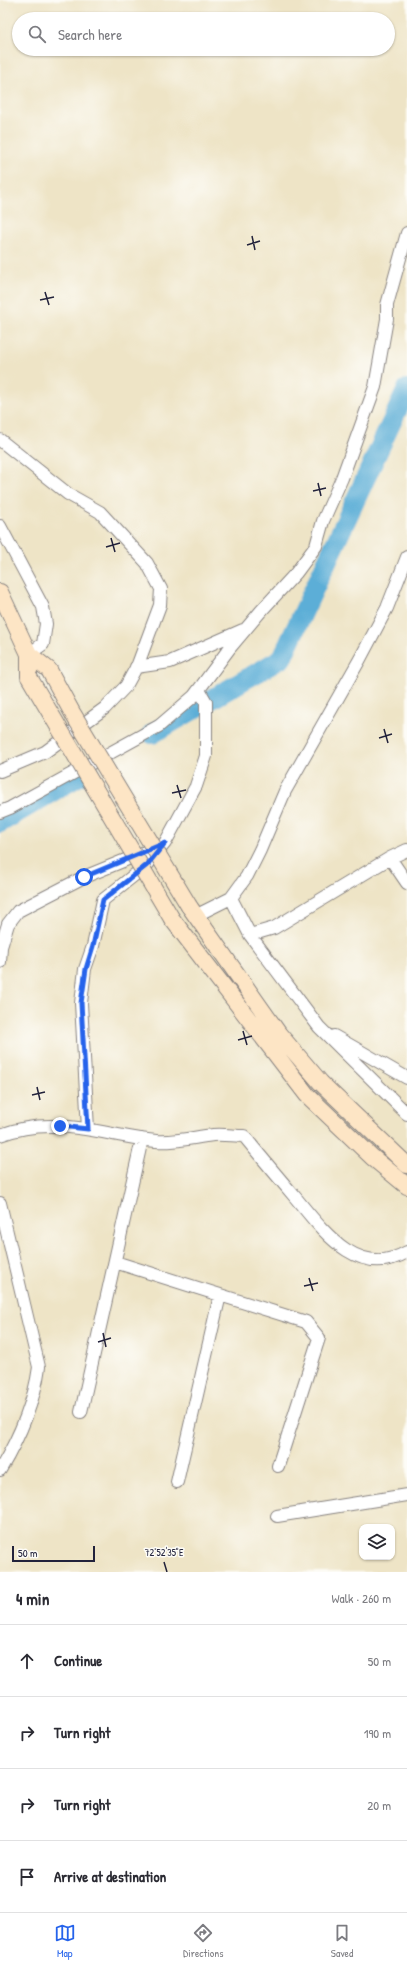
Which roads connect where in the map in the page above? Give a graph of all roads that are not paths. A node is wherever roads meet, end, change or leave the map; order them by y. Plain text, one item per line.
1 (407, 233) edge
2 (0, 440) edge
3 (0, 526) edge
4 (407, 557) edge
5 (0, 592) edge
6 (246, 628) junction
7 (29, 654) junction
8 (136, 667) junction
9 (199, 690) junction
10 (0, 771) edge
11 (0, 812) edge
12 (165, 843) junction
13 (407, 850) edge
14 (390, 858) junction
15 (407, 883) edge
16 (231, 898) junction
17 (192, 911) junction
18 (250, 935) junction
19 (0, 962) edge
20 (319, 1027) junction
21 (407, 1078) edge
22 (407, 1114) edge
23 (88, 1129) junction
24 (0, 1135) edge
25 (142, 1139) junction
26 (407, 1165) edge
27 (407, 1186) edge
28 (0, 1203) edge
29 (5, 1246) edge
30 (407, 1252) edge
31 (115, 1262) junction
32 (220, 1295) junction
33 (82, 1412) dead end
34 (278, 1466) dead end
35 (0, 1470) edge
36 (177, 1482) dead end
37 (407, 1495) edge
38 (277, 1516) dead end

1 - 6 street
2 - 8 street
3 - 7 street
4 - 16 street
5 - 7 street
6 - 8 street
6 - 9 street
7 - 17 street, bridge
7 - 27 street, bridge
8 - 10 street
9 - 11 street
9 - 12 street
12 - 19 street
12 - 23 street
13 - 14 street
14 - 15 street
14 - 18 street
16 - 17 street
16 - 18 street
17 - 26 street
18 - 20 street
20 - 21 street
20 - 22 street
23 - 24 street
23 - 25 street
25 - 30 street
25 - 31 street
28 - 29 street
29 - 35 street
31 - 32 street
31 - 33 street
32 - 34 street
32 - 36 street
37 - 38 street

